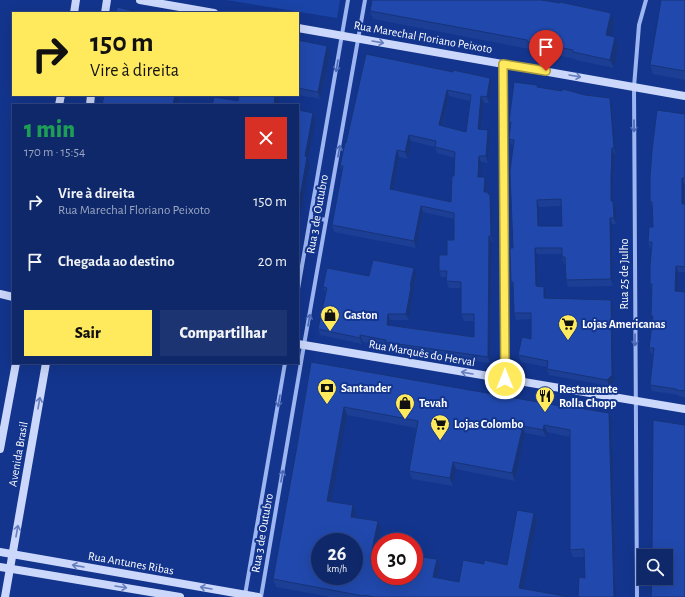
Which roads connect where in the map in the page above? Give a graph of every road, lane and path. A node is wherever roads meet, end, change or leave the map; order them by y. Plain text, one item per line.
1 (76, 0) edge
2 (107, 0) edge
3 (140, 0) edge
4 (348, 0) edge
5 (365, 0) edge
6 (646, 0) edge
7 (74, 12) edge
8 (105, 12) edge
9 (208, 12) edge
10 (299, 28) edge
11 (342, 36) junction
12 (359, 38) junction
13 (503, 64) junction
14 (634, 87) junction
15 (685, 96) edge
16 (311, 217) junction
17 (326, 220) junction
18 (299, 283) edge
19 (0, 294) edge
20 (12, 296) edge
21 (301, 345) edge
22 (299, 358) edge
23 (16, 364) edge
24 (46, 364) edge
25 (285, 364) edge
26 (298, 364) edge
27 (505, 379) junction
28 (635, 401) junction
29 (685, 409) edge
30 (0, 449) edge
31 (0, 552) edge
32 (13, 554) junction
33 (0, 567) edge
34 (10, 569) junction
35 (174, 582) junction
36 (176, 596) edge
37 (245, 596) edge
38 (5, 597) edge
39 (258, 597) edge
40 (261, 597) edge
41 (637, 597) edge

1 - 7 street
2 - 8 street
3 - 9 street
4 - 11 street, Rua 3 de Outubro
5 - 12 street, Rua 3 de Outubro
6 - 14 street, Rua 25 de Julho
10 - 11 street, Rua Marechal Floriano Peixoto
11 - 12 street, Rua Marechal Floriano Peixoto
11 -> 16 street, Rua 3 de Outubro
12 -> 13 street, Rua Marechal Floriano Peixoto
17 -> 12 street, Rua 3 de Outubro
13 -> 14 street, Rua Marechal Floriano Peixoto
13 - 27 street
14 - 15 street, Rua Marechal Floriano Peixoto
14 -> 28 street, Rua 25 de Julho
16 - 17 street
16 - 18 street, Rua 3 de Outubro
21 -> 17 street, Rua 3 de Outubro
19 - 20 street
22 -> 21 street, Rua 3 de Outubro
27 -> 21 street, Rua Marquês do Herval
23 - 30 street, Avenida Brasil
32 -> 24 street, Avenida Brasil
25 -> 37 street, Rua 3 de Outubro
40 -> 26 street, Rua 3 de Outubro
27 - 28 street, Rua Marquês do Herval
28 - 29 street, Rua Marquês do Herval
28 - 41 street, Rua 25 de Julho
31 - 32 street, Rua Antunes Ribas
32 - 34 street, Avenida Brasil
35 -> 32 street, Rua Antunes Ribas
33 - 34 street, Rua Antunes Ribas
34 -> 36 street, Rua Antunes Ribas
34 - 38 street, Avenida Brasil
35 - 36 street
37 -> 35 street, Rua Antunes Ribas
37 - 39 street, Rua Antunes Ribas

